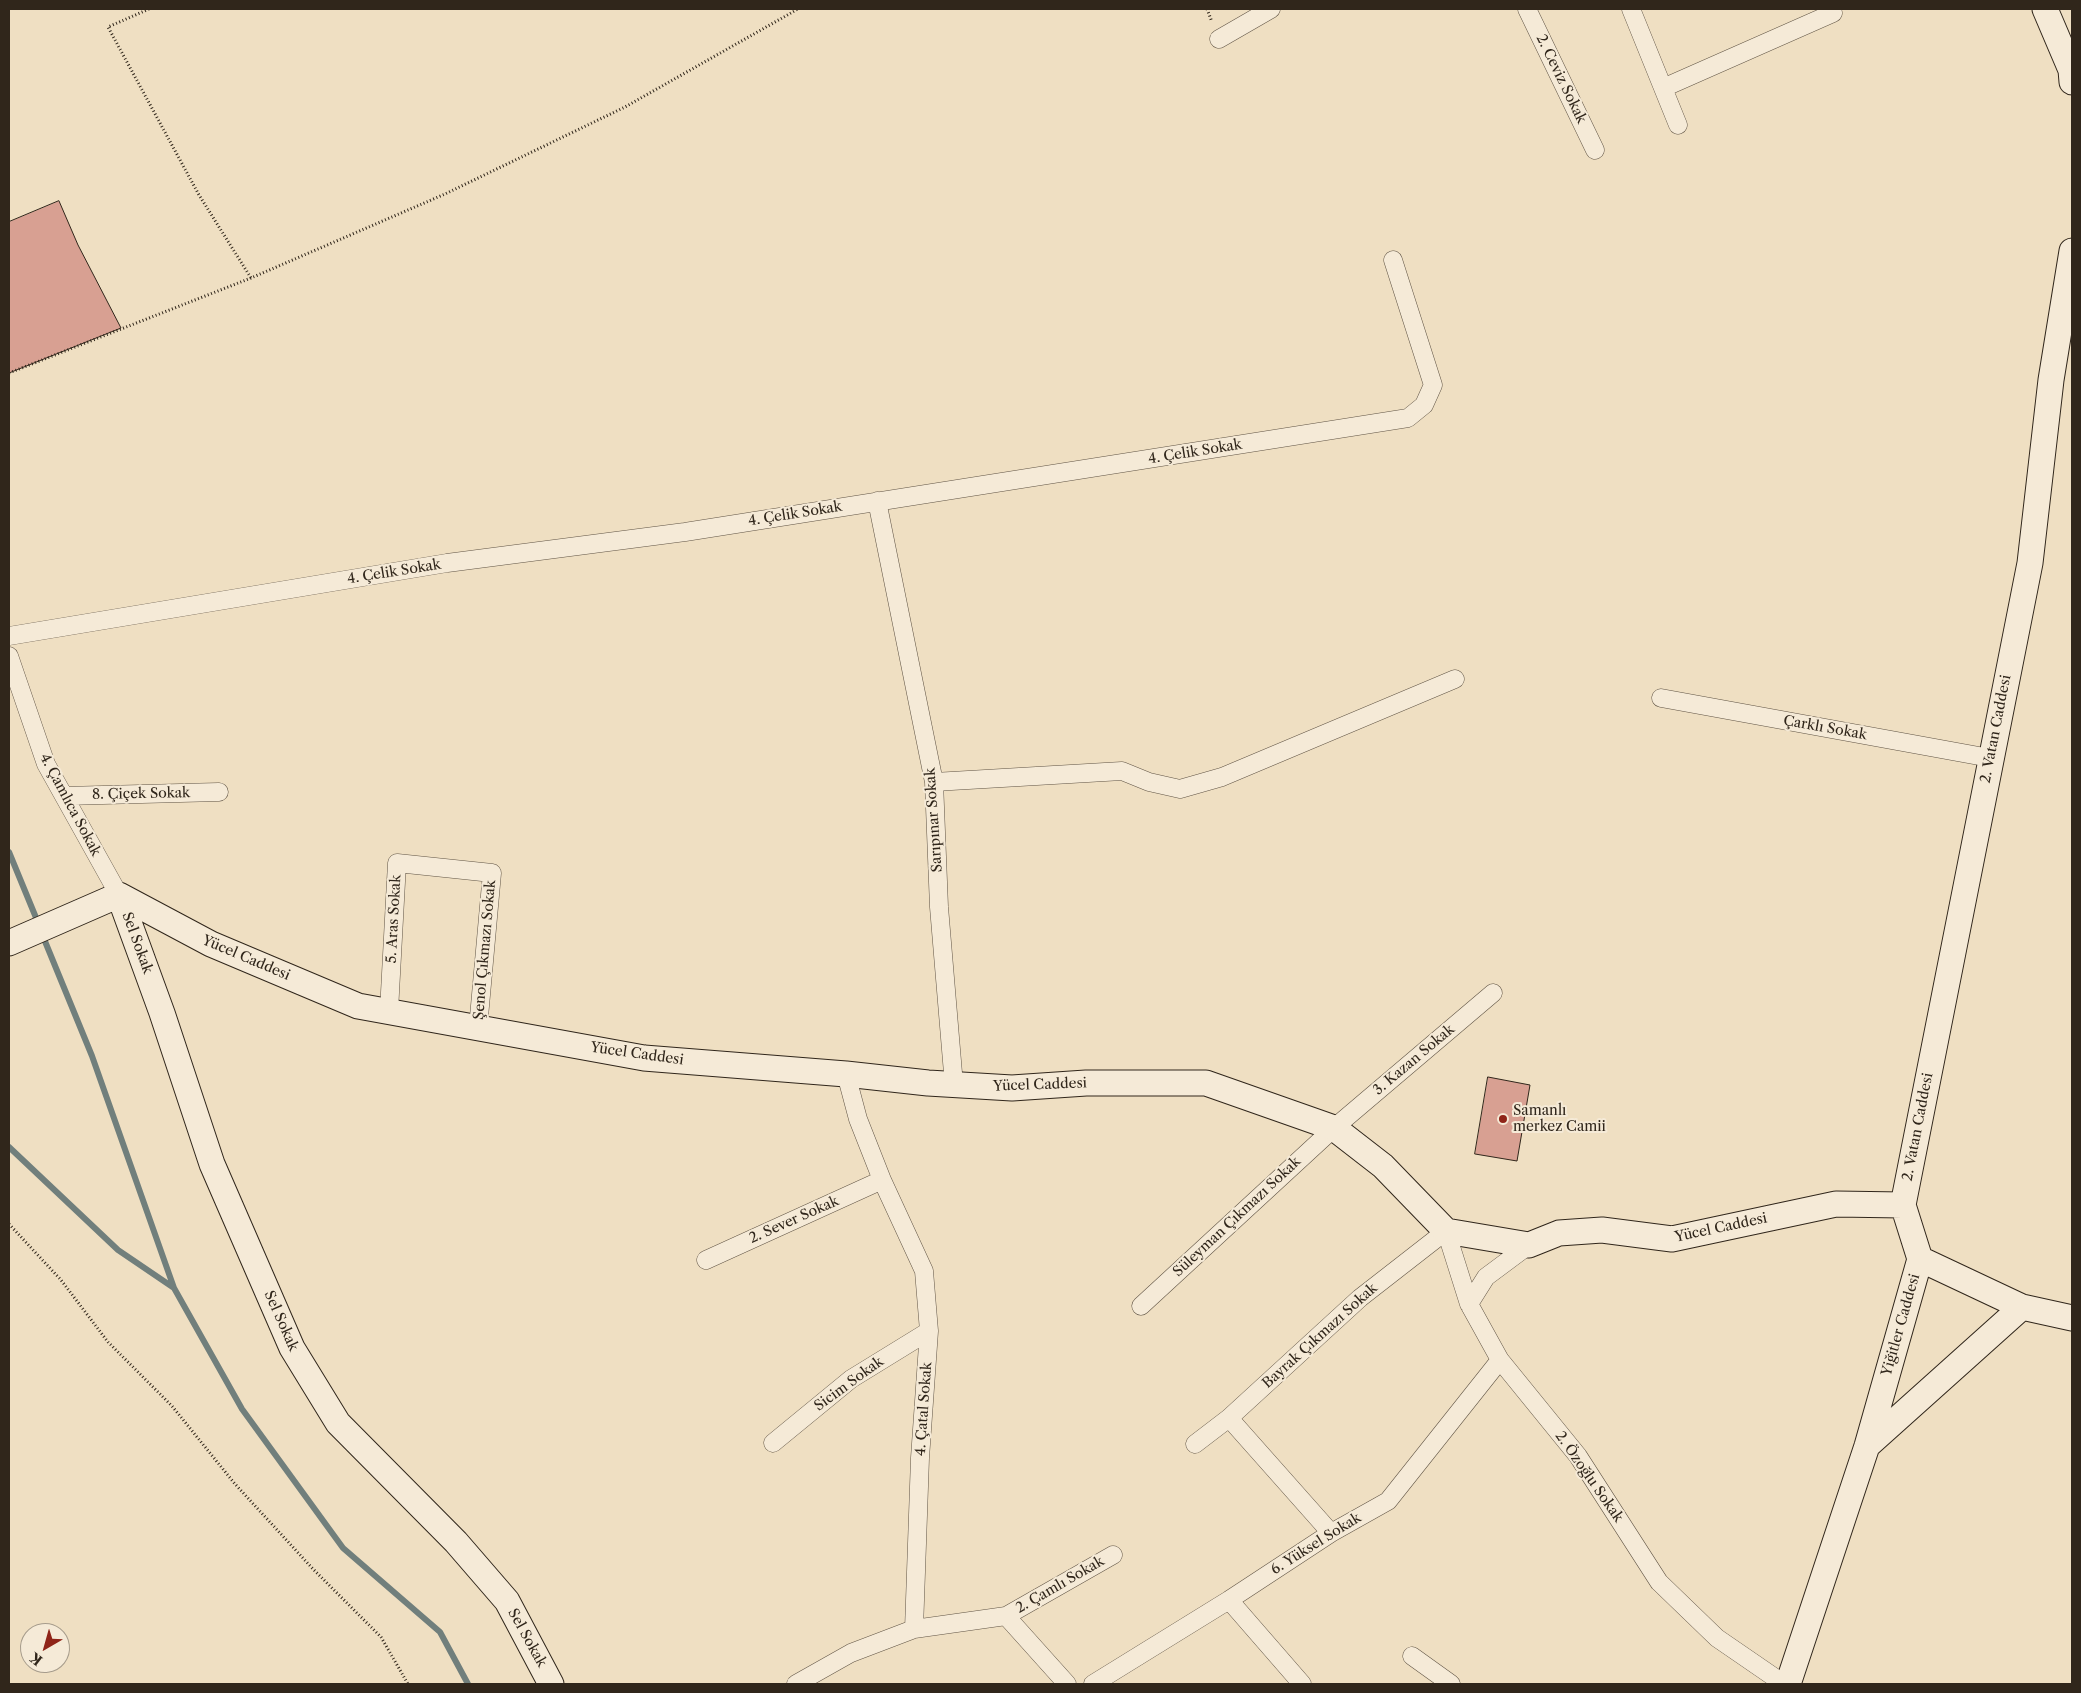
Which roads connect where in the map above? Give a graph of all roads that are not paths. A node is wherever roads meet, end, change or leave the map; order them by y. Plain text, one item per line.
1 (1271, 9) edge
2 (1528, 9) edge
3 (1631, 9) edge
4 (2045, 9) edge
5 (1833, 13) dead end
6 (1219, 39) dead end
7 (2072, 82) edge
8 (1663, 88) junction
9 (1678, 124) dead end
10 (1595, 150) dead end
11 (2072, 251) edge
12 (1393, 260) dead end
13 (877, 501) junction
14 (9, 636) edge
15 (9, 656) edge
16 (1456, 679) dead end
17 (1661, 698) dead end
18 (1990, 758) junction
19 (934, 782) junction
20 (218, 792) dead end
21 (64, 796) junction
22 (492, 873) joint
23 (118, 895) junction
24 (9, 943) edge
25 (1493, 993) dead end
26 (389, 1011) junction
27 (478, 1028) junction
28 (846, 1074) junction
29 (954, 1085) junction
30 (1334, 1128) junction
31 (882, 1180) junction
32 (1903, 1205) junction
33 (1446, 1231) junction
34 (1529, 1246) junction
35 (1920, 1259) junction
36 (706, 1260) dead end
37 (1469, 1304) junction
38 (1141, 1306) dead end
39 (2022, 1307) junction
40 (2072, 1318) edge
41 (929, 1331) junction
42 (1500, 1360) junction
43 (1229, 1418) junction
44 (773, 1443) dead end
45 (1195, 1444) dead end
46 (1868, 1446) junction
47 (1331, 1533) junction
48 (1113, 1555) dead end
49 (1229, 1600) junction
50 (1006, 1616) junction
51 (914, 1629) junction
52 (1412, 1656) dead end
53 (551, 1684) edge
54 (796, 1684) edge
55 (1067, 1684) edge
56 (1093, 1684) edge
57 (1302, 1684) edge
58 (1452, 1684) edge
59 (1784, 1684) edge
60 (1788, 1684) edge

1 - 6 street
2 - 10 street, 2. Ceviz Sokak
3 - 8 street
4 - 7 main road
5 - 8 street
8 - 9 street
11 - 18 main road, 2. Vatan Caddesi
12 - 13 street, 4. Çelik Sokak
13 - 14 street, 4. Çelik Sokak
13 - 19 street, Sarıpınar Sokak
15 - 21 street, 4. Çamlıca Sokak
16 - 19 street
17 - 18 street, Çarklı Sokak
18 - 32 main road, 2. Vatan Caddesi
19 - 29 street, Sarıpınar Sokak
20 - 21 street, 8. Çiçek Sokak
21 - 23 street, 4. Çamlıca Sokak
22 - 26 street, 5. Aras Sokak
22 - 27 street, Şenol Çıkmazı Sokak
23 - 24 main road
23 - 26 main road, Yücel Caddesi
23 - 53 main road, Sel Sokak
25 - 30 street, 3. Kazan Sokak
26 - 27 main road, Yücel Caddesi
27 - 28 main road, Yücel Caddesi
28 - 29 main road, Yücel Caddesi
28 - 31 street, 4. Çatal Sokak
29 - 30 main road, Yücel Caddesi
30 - 33 main road, Yücel Caddesi
30 - 38 street, Süleyman Çıkmazı Sokak
31 - 36 street, 2. Sever Sokak
31 - 41 street, 4. Çatal Sokak
32 - 34 main road, Yücel Caddesi
32 - 35 main road, Yiğitler Caddesi
33 - 34 main road
33 - 37 street, 2. Özoğlu Sokak
33 - 43 street, Bayrak Çıkmazı Sokak
34 - 37 street
35 - 39 main road
35 - 46 main road, Yiğitler Caddesi
37 - 42 street, 2. Özoğlu Sokak
39 - 40 main road
39 - 46 main road, Yiğitler Caddesi
41 - 44 street, Sicim Sokak
41 - 51 street, 4. Çatal Sokak
42 - 47 street, 6. Yüksel Sokak
42 - 59 street, 2. Özoğlu Sokak
43 - 45 street, Bayrak Çıkmazı Sokak
43 - 47 street
46 - 60 main road, Yiğitler Caddesi
47 - 49 street, 6. Yüksel Sokak
48 - 50 street, 2. Çamlı Sokak
49 - 56 street, 6. Yüksel Sokak
49 - 57 street
50 - 51 street, 2. Çamlı Sokak
50 - 55 street, 2. Çamlı Sokak
51 - 54 street
52 - 58 street

